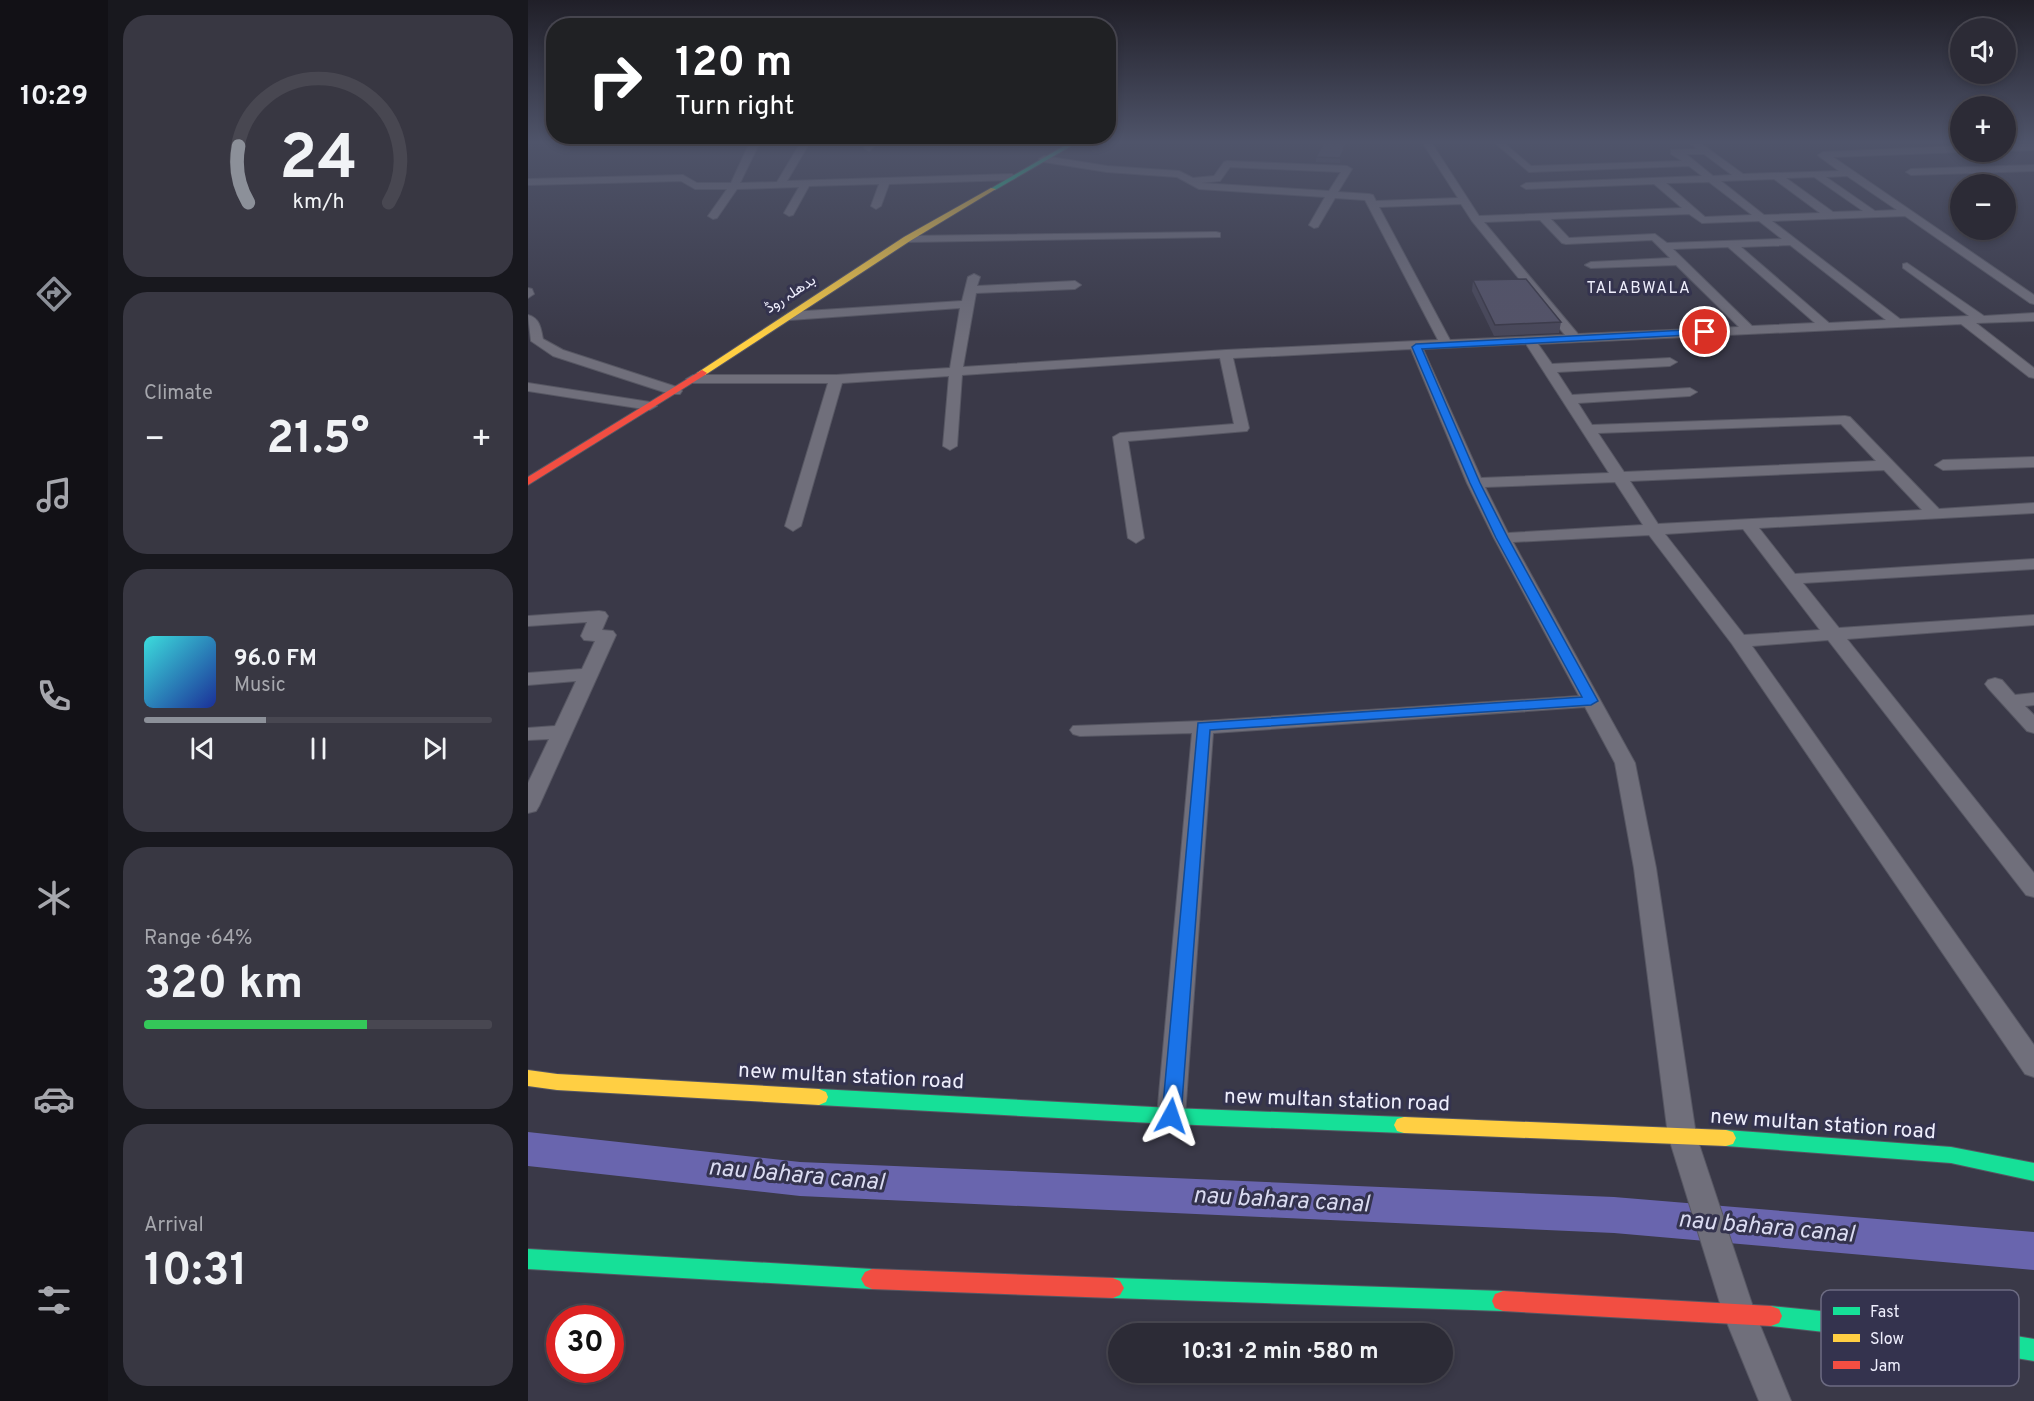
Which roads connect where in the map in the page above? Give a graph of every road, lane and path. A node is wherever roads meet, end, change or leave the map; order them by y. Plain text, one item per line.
1 (719, 207) edge
2 (792, 207) edge
3 (960, 207) edge
4 (1324, 207) edge
5 (1373, 207) edge
6 (1469, 207) edge
7 (1688, 207) edge
8 (1749, 207) edge
9 (1819, 207) edge
10 (1863, 207) edge
11 (1900, 207) edge
12 (1692, 211) junction
13 (789, 213) dead end
14 (1908, 213) junction
15 (1873, 214) junction
16 (713, 216) dead end
17 (1831, 216) junction
18 (1543, 217) junction
19 (1763, 218) junction
20 (1476, 219) junction
21 (1314, 225) dead end
22 (1216, 235) dead end
23 (907, 238) junction
24 (1794, 242) junction
25 (1731, 244) junction
26 (1666, 246) junction
27 (1681, 261) junction
28 (1591, 266) dead end
29 (1907, 266) dead end
30 (2026, 282) dead end
31 (2009, 283) junction
32 (1075, 285) dead end
33 (2034, 300) edge
34 (966, 304) junction
35 (790, 316) junction
36 (2034, 317) edge
37 (528, 319) edge
38 (1982, 319) junction
39 (1964, 320) junction
40 (1897, 323) junction
41 (1825, 326) junction
42 (1749, 330) junction
43 (1574, 337) junction
44 (1529, 339) junction
45 (1446, 344) junction
46 (1416, 347) junction
47 (1226, 354) junction
48 (1670, 362) dead end
49 (1548, 368) junction
50 (954, 371) junction
51 (2034, 374) edge
52 (693, 379) junction
53 (836, 379) junction
54 (528, 387) edge
55 (675, 391) junction
56 (1690, 392) dead end
57 (1569, 399) junction
58 (650, 406) junction
59 (1588, 429) junction
60 (950, 446) dead end
61 (2034, 462) edge
62 (1890, 465) junction
63 (1943, 465) dead end
64 (1620, 478) junction
65 (528, 482) edge
66 (1475, 483) junction
67 (2034, 507) edge
68 (1933, 512) junction
69 (1746, 524) junction
70 (793, 526) dead end
71 (1654, 530) junction
72 (1136, 538) dead end
73 (1502, 538) junction
74 (2034, 564) edge
75 (1790, 579) junction
76 (2034, 620) edge
77 (528, 621) edge
78 (1833, 633) junction
79 (1739, 641) junction
80 (589, 674) junction
81 (528, 679) edge
82 (1995, 684) dead end
83 (2034, 699) edge
84 (1591, 701) junction
85 (2010, 701) junction
86 (1203, 726) junction
87 (2034, 727) edge
88 (1080, 730) dead end
89 (562, 732) junction
90 (528, 734) edge
91 (528, 806) edge
92 (2034, 889) edge
93 (2034, 1066) edge
94 (528, 1078) edge
95 (1171, 1116) junction
96 (1682, 1135) junction
97 (2034, 1172) edge
98 (528, 1259) edge
99 (1739, 1312) junction
100 (1821, 1321) edge
101 (2019, 1348) edge
102 (2034, 1350) edge
103 (1775, 1401) edge

1 - 16 street
2 - 13 street
3 - 23 street, بدھلہ روڈ
4 - 21 street
5 - 45 street
6 - 20 street
7 - 12 street
8 - 19 street
9 - 17 street
10 - 15 street
11 - 14 street
12 - 18 street
12 - 19 street
14 - 15 street
14 - 31 street
15 - 17 street
17 - 19 street
18 - 20 street
18 - 26 street
19 - 24 street
20 - 43 street
22 - 23 street
23 - 35 street, بدھلہ روڈ
24 - 25 street
24 - 40 street
25 - 26 street
25 - 41 street
26 - 27 street
27 - 28 street
27 - 42 street
29 - 38 street
30 - 31 street
31 - 33 street
32 - 34 street
34 - 35 street
34 - 50 street
35 - 52 street, بدھلہ روڈ
36 - 38 street
37 - 55 street
38 - 39 street
39 - 40 street
39 - 51 street
40 - 41 street
41 - 42 street
42 - 43 street
43 - 44 street
44 - 45 street
44 - 49 street
45 - 46 street
46 - 47 street
46 - 66 street
47 - 50 street
47 - 72 street
48 - 49 street
49 - 57 street
50 - 53 street
50 - 60 street
52 - 53 street
52 - 55 street, بدھلہ روڈ
53 - 70 street
54 - 58 street
55 - 58 street, بدھلہ روڈ
56 - 57 street
57 - 59 street
58 - 65 street, بدھلہ روڈ
59 - 62 street
59 - 64 street
61 - 63 street
62 - 64 street
62 - 68 street
64 - 66 street
64 - 71 street
66 - 73 street
67 - 68 street
68 - 69 street
69 - 71 street
69 - 75 street
71 - 73 street
71 - 79 street
73 - 84 street
74 - 75 street
75 - 78 street
76 - 78 street
77 - 80 street
78 - 79 street
78 - 92 street
79 - 93 street
80 - 81 street
80 - 89 street
82 - 85 street
83 - 85 street
84 - 86 street
84 - 96 street
85 - 87 street
86 - 88 street
86 - 95 street
89 - 90 street
89 - 91 street
94 - 95 street, new multan station road
95 - 96 street, new multan station road
96 - 97 street, new multan station road
96 - 99 street
98 - 99 street
99 - 100 street
99 - 103 street
101 - 102 street

